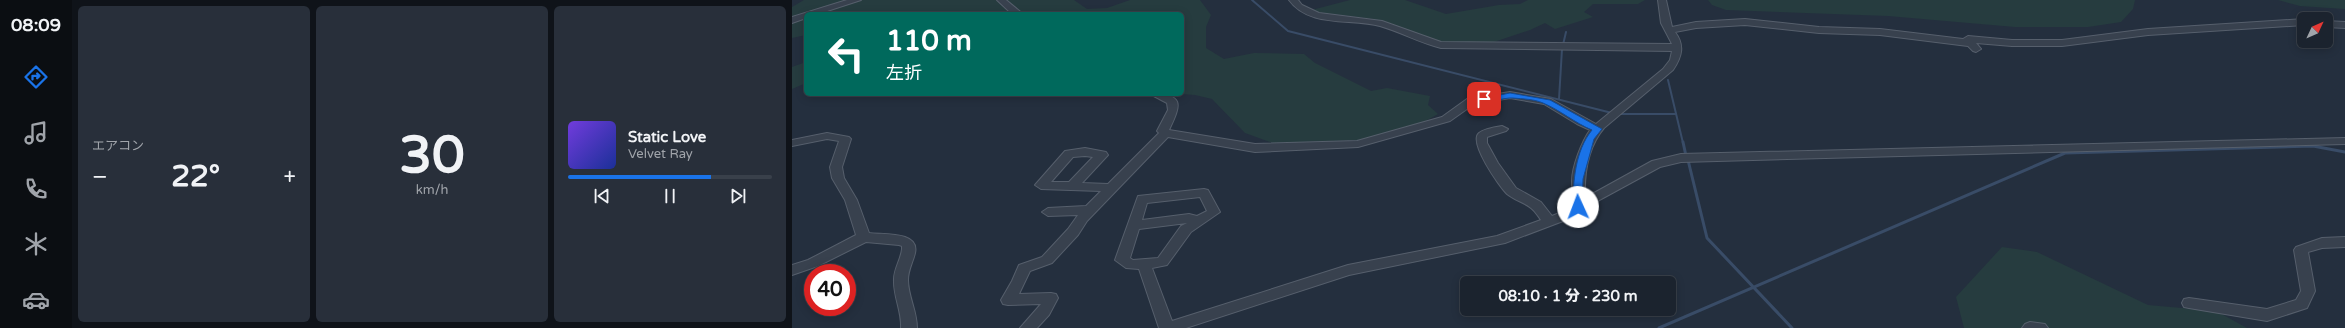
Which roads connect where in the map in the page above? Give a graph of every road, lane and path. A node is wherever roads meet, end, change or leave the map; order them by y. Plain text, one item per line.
1 (857, 0) edge
2 (1001, 0) edge
3 (1293, 0) edge
4 (1662, 0) edge
5 (814, 12) edge
6 (1016, 12) edge
7 (804, 15) edge
8 (792, 20) edge
9 (2297, 22) edge
10 (2333, 25) edge
11 (2345, 26) edge
12 (1670, 30) junction
13 (1676, 47) junction
14 (1162, 96) edge
15 (1502, 129) dead end
16 (1597, 129) junction
17 (1165, 133) junction
18 (2345, 141) edge
19 (792, 143) edge
20 (1072, 186) dead end
21 (1112, 188) junction
22 (1578, 207) junction
23 (1090, 210) junction
24 (1048, 212) dead end
25 (1198, 222) junction
26 (1550, 222) junction
27 (1134, 225) junction
28 (864, 237) junction
29 (2345, 242) edge
30 (1144, 264) junction
31 (792, 270) edge
32 (2190, 303) dead end
33 (1187, 325) edge
34 (910, 328) edge
35 (1028, 328) edge
36 (1167, 328) edge
37 (2030, 328) edge
38 (2040, 328) edge

1 - 5 street
2 - 6 street
3 - 13 street
4 - 12 street
7 - 8 street
9 - 12 street
10 - 11 street
12 - 13 street
13 - 16 street
14 - 17 street
15 - 26 street
16 - 17 street
16 - 22 street
17 - 21 street
18 - 22 street
19 - 28 street
20 - 21 street
21 - 23 street
22 - 26 street
23 - 24 street
23 - 35 street
25 - 27 street
25 - 27 street
25 - 30 street
26 - 33 street
27 - 30 street
28 - 31 street
28 - 34 street
29 - 32 street
30 - 36 street
33 - 36 street
37 - 38 street

